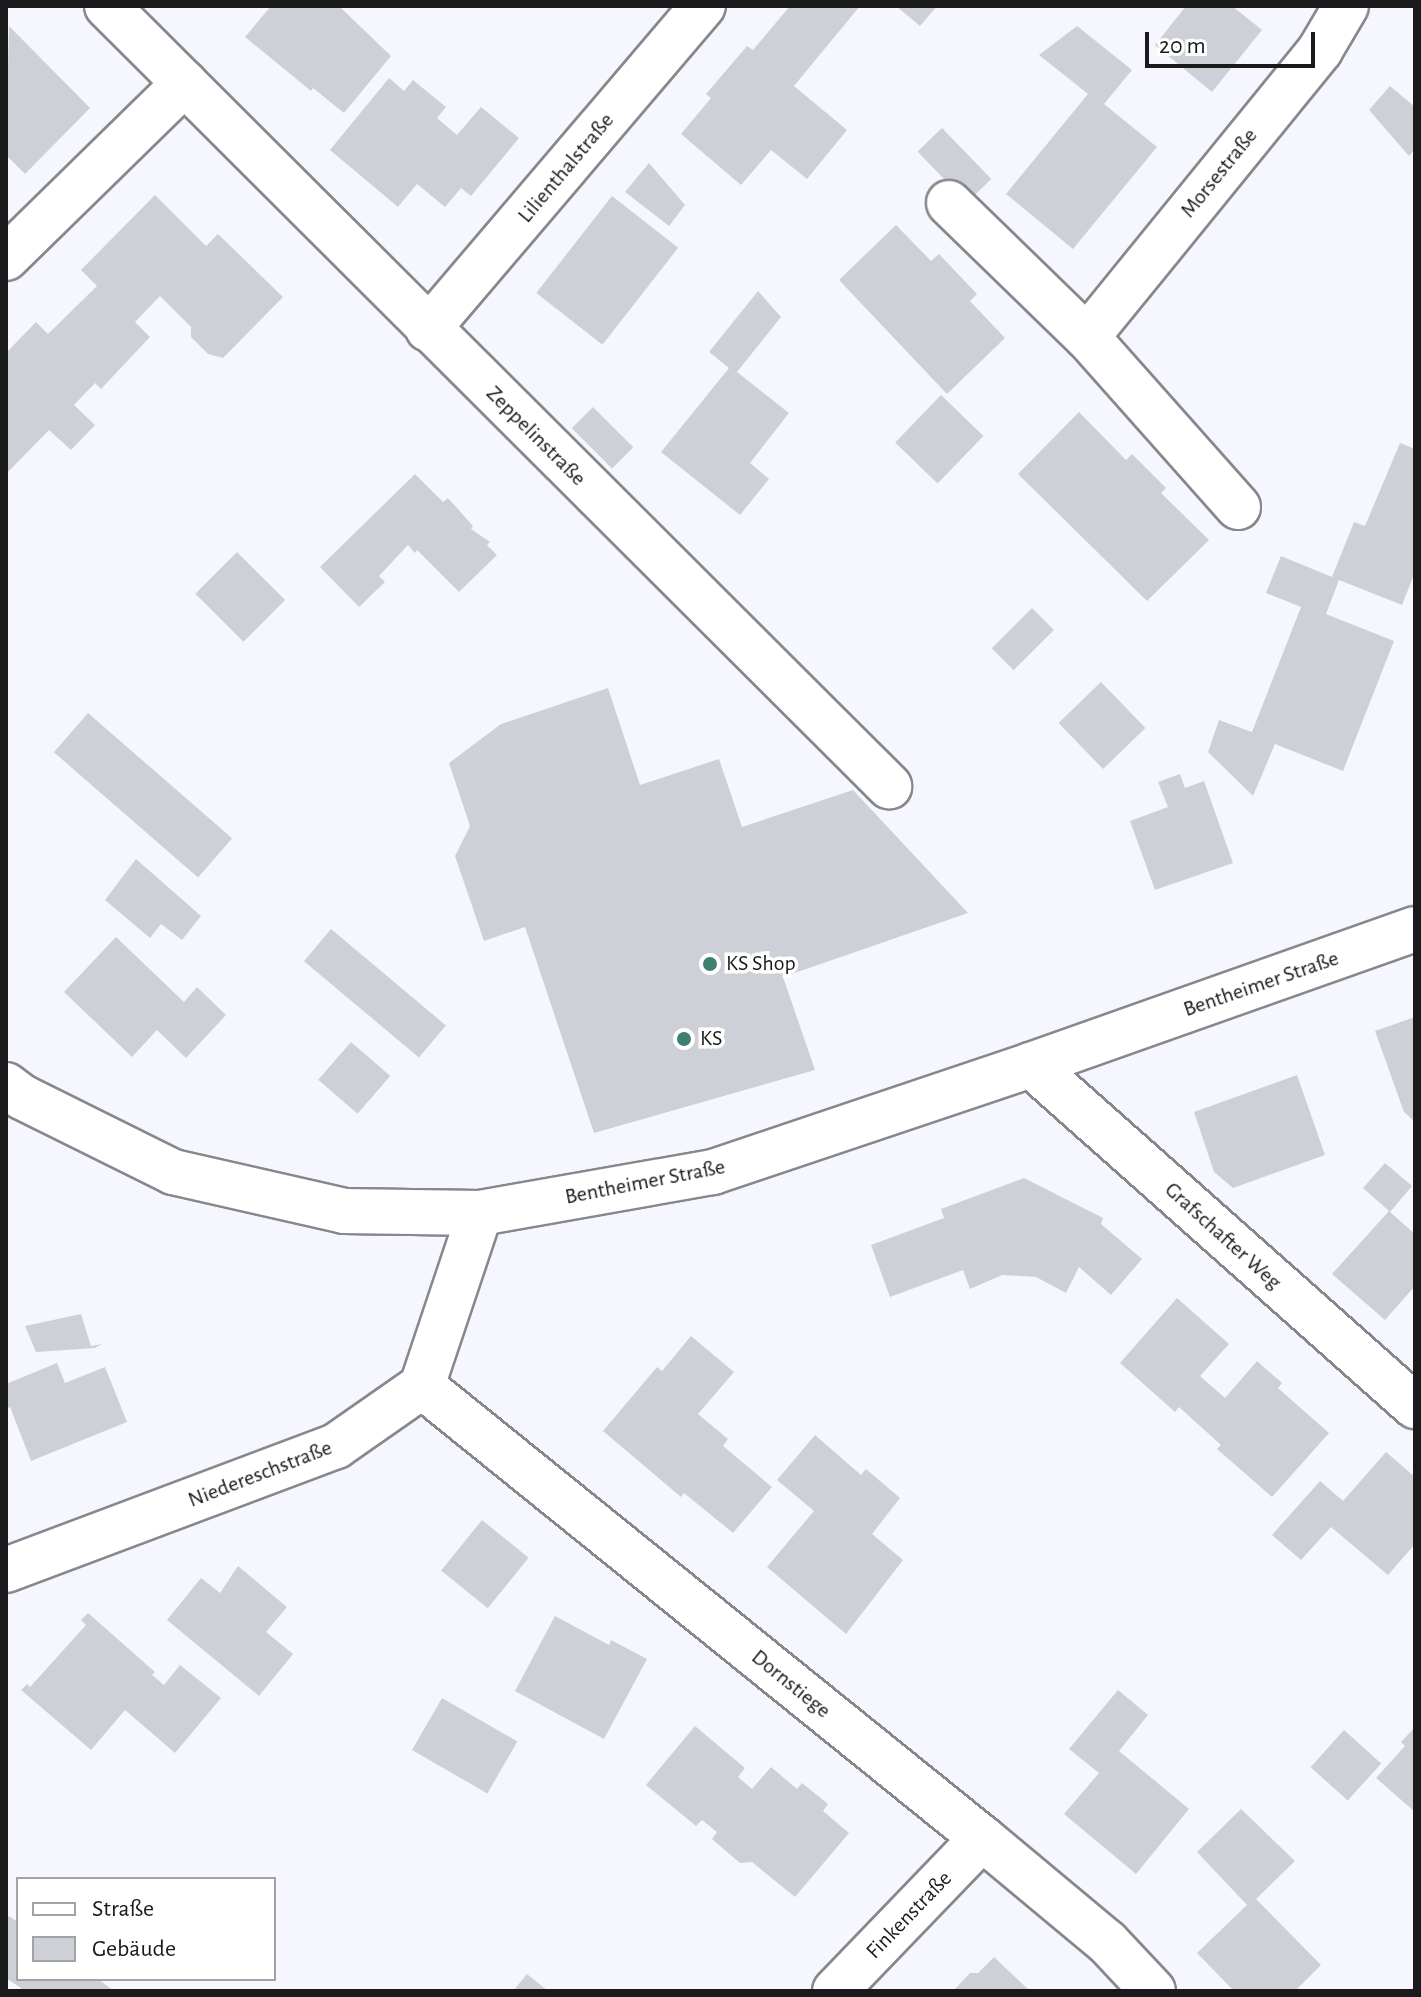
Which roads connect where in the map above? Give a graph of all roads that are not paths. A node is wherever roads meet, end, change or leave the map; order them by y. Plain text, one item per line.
1 (107, 6) edge
2 (703, 6) edge
3 (1346, 6) edge
4 (185, 83) junction
5 (949, 203) dead end
6 (6, 258) edge
7 (428, 329) junction
8 (1087, 337) junction
9 (1238, 507) dead end
10 (889, 786) dead end
11 (1415, 929) edge
12 (1031, 1065) junction
13 (6, 1085) edge
14 (480, 1213) junction
15 (422, 1386) junction
16 (1415, 1406) edge
17 (6, 1570) edge
18 (982, 1838) junction
19 (835, 1991) edge
20 (1153, 1991) edge

1 - 4 street, Zeppelinstraße
2 - 7 street, Lilienthalstraße
3 - 8 street, Morsestraße
4 - 6 street
4 - 7 street, Zeppelinstraße
5 - 8 street
7 - 10 street, Zeppelinstraße
8 - 9 street
11 - 12 street, Bentheimer Straße
12 - 14 street, Bentheimer Straße
12 - 16 street, Grafschafter Weg
13 - 14 street, Bentheimer Straße
14 - 15 street
15 - 17 street, Niedereschstraße
15 - 18 street, Dornstiege
18 - 19 street, Finkenstraße
18 - 20 street, Dornstiege

